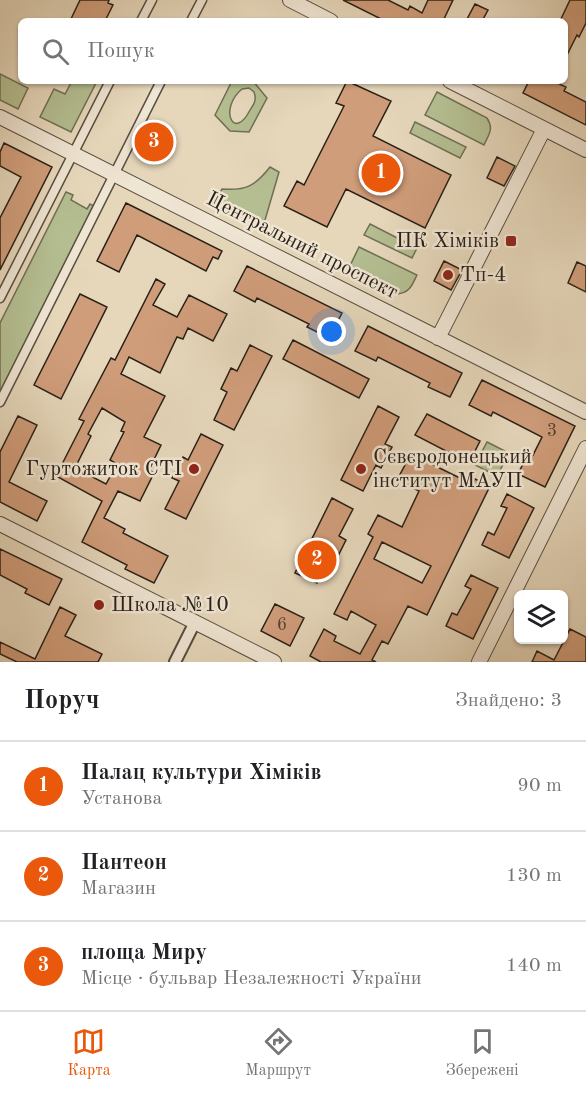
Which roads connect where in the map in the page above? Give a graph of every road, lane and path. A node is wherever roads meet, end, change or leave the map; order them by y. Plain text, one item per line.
1 (152, 0) edge
2 (202, 0) edge
3 (290, 0) edge
4 (143, 18) edge
5 (193, 18) edge
6 (325, 18) edge
7 (108, 84) edge
8 (159, 84) edge
9 (456, 84) edge
10 (0, 117) edge
11 (544, 129) junction
12 (586, 150) edge
13 (73, 153) junction
14 (114, 174) junction
15 (0, 298) edge
16 (438, 338) junction
17 (0, 402) edge
18 (586, 412) edge
19 (586, 448) edge
20 (0, 524) edge
21 (195, 622) junction
22 (175, 662) edge
23 (274, 662) edge
24 (479, 662) edge

1 - 4 street
2 - 5 street
3 - 6 street
7 - 13 street
8 - 14 street
9 - 11 street
10 - 13 street, Центральний проспект
11 - 12 street
11 - 16 street
13 - 14 street, Центральний проспект
13 - 15 street
14 - 16 street, Центральний проспект
14 - 17 street
16 - 18 street, Центральний проспект
19 - 24 street
20 - 21 street
21 - 22 street
21 - 23 street

